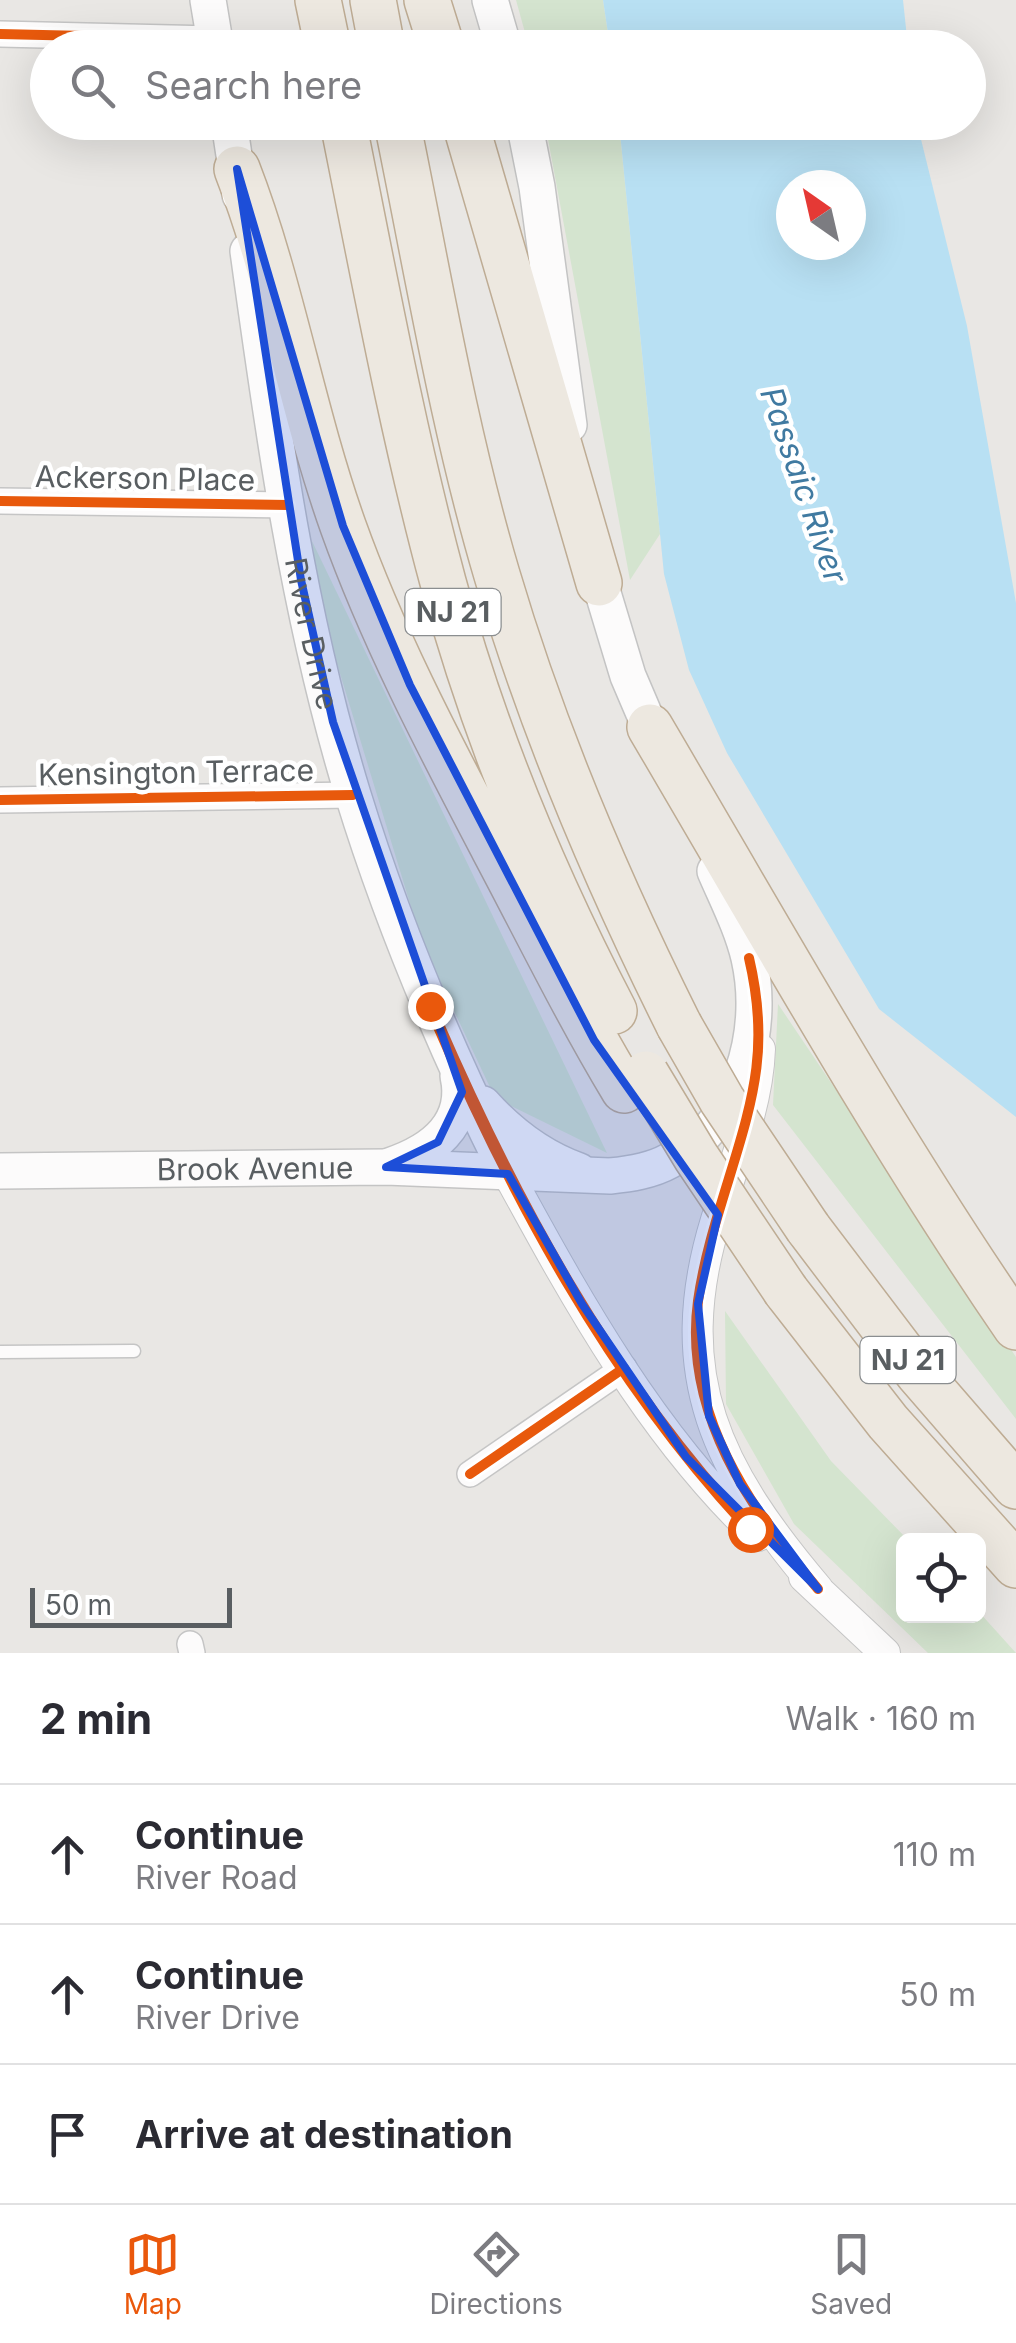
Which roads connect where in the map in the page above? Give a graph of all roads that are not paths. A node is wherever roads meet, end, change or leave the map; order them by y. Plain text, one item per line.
1 (208, 0) edge
2 (318, 0) edge
3 (373, 0) edge
4 (427, 0) edge
5 (490, 0) edge
6 (213, 30) edge
7 (324, 30) edge
8 (379, 30) edge
9 (436, 30) edge
10 (499, 30) edge
11 (0, 34) edge
12 (30, 35) edge
13 (232, 140) edge
14 (347, 140) edge
15 (401, 140) edge
16 (470, 140) edge
17 (527, 140) edge
18 (237, 169) junction
19 (0, 501) edge
20 (288, 505) junction
21 (599, 583) junction
22 (650, 727) junction
23 (353, 795) junction
24 (0, 800) edge
25 (749, 958) junction
26 (456, 1066) junction
27 (635, 1082) junction
28 (386, 1167) junction
29 (0, 1170) edge
30 (508, 1174) junction
31 (610, 1176) junction
32 (1016, 1327) edge
33 (0, 1352) edge
34 (134, 1352) dead end
35 (624, 1368) junction
36 (470, 1474) dead end
37 (1016, 1486) edge
38 (1016, 1565) edge
39 (818, 1589) junction
40 (885, 1653) edge

1 - 6 main road
2 - 7 highway
3 - 8 highway
4 - 9 highway
5 - 10 main road
11 - 12 street
13 - 18 main road, River Drive
14 - 27 highway, NJ 21
15 - 37 highway, NJ 21, bridge
16 - 21 highway
17 - 21 main road
18 - 20 main road, River Drive
18 - 27 highway
19 - 20 street, Ackerson Place
20 - 23 main road, River Drive
21 - 22 main road
22 - 25 main road
22 - 32 highway
23 - 24 street, Kensington Terrace
23 - 26 main road, River Drive
25 - 31 main road
25 - 39 street
26 - 28 main road
26 - 30 main road, River Drive
26 - 31 main road
27 - 38 highway, NJ 21, bridge
28 - 29 main road, Brook Avenue
28 - 30 main road, Brook Avenue
30 - 31 main road, Brook Avenue
30 - 35 street
33 - 34 lane
35 - 36 street
35 - 39 street
39 - 40 street

